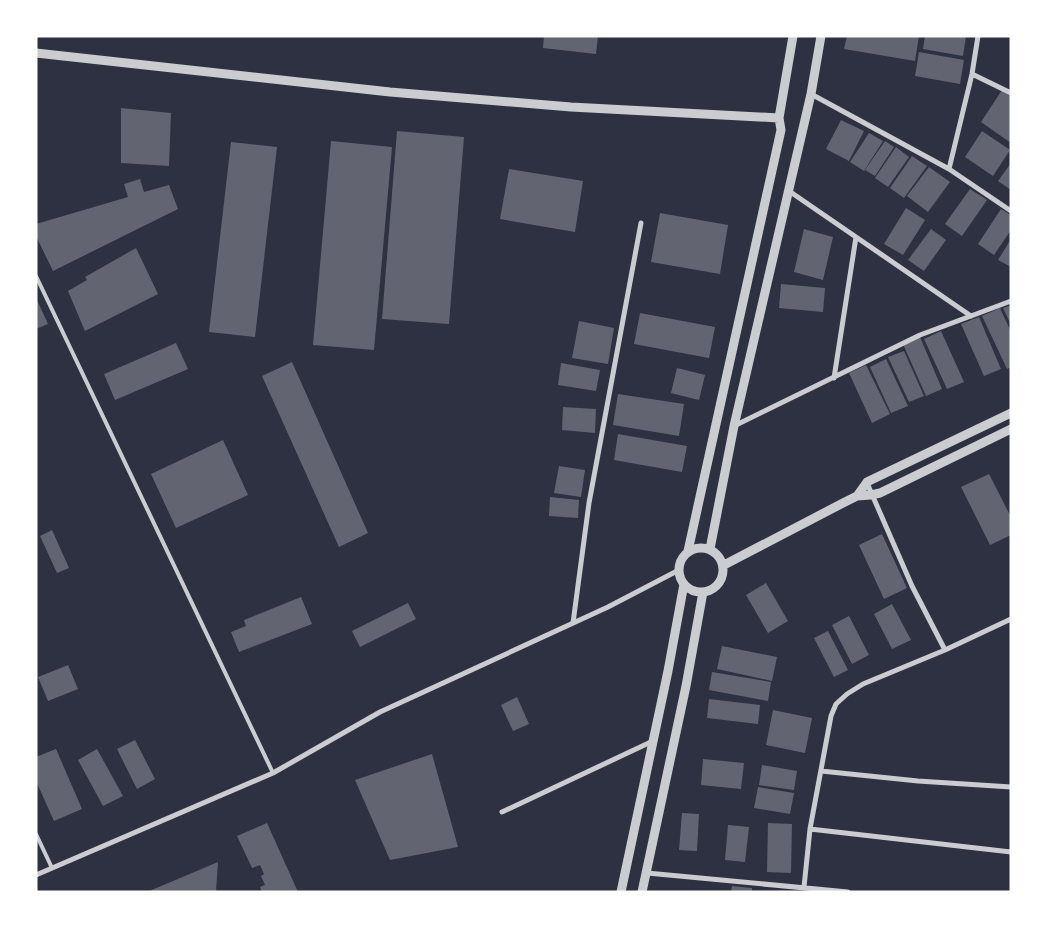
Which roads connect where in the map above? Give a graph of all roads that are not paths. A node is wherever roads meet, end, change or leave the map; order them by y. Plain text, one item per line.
1 (793, 36) edge
2 (821, 36) edge
3 (978, 36) edge
4 (36, 53) edge
5 (972, 74) junction
6 (1011, 92) edge
7 (811, 94) junction
8 (779, 118) junction
9 (949, 169) junction
10 (788, 191) junction
11 (1011, 211) edge
12 (641, 223) dead end
13 (856, 237) junction
14 (36, 276) edge
15 (1011, 301) edge
16 (970, 316) junction
17 (834, 378) junction
18 (1011, 414) edge
19 (734, 426) junction
20 (1011, 429) edge
21 (867, 482) junction
22 (857, 496) junction
23 (871, 496) junction
24 (710, 549) junction
25 (688, 551) junction
26 (724, 565) junction
27 (678, 570) junction
28 (684, 584) junction
29 (704, 592) junction
30 (1011, 619) edge
31 (573, 623) junction
32 (945, 650) junction
33 (653, 741) junction
34 (821, 771) junction
35 (273, 772) junction
36 (1011, 787) edge
37 (502, 812) dead end
38 (810, 829) junction
39 (36, 834) edge
40 (1011, 852) edge
41 (52, 868) junction
42 (647, 873) junction
43 (36, 875) edge
44 (804, 887) junction
45 (621, 892) edge
46 (642, 892) edge
47 (848, 892) edge

1 - 8 street
2 - 7 street
3 - 5 street
4 - 8 street
5 - 6 street
5 - 9 street
7 - 9 street
7 - 10 street
8 - 25 street
9 - 11 street
10 - 13 street
10 - 19 street
12 - 31 street
13 - 16 street
13 - 17 street
14 - 35 lane
15 - 16 street
16 - 17 street
17 - 19 street
18 - 21 street
19 - 24 street
20 - 23 street
21 - 22 street
21 - 23 street
22 - 23 street
22 - 26 street
23 - 32 street
24 - 25 street
24 - 26 street
25 - 27 street
26 - 29 street
27 - 28 street
27 - 31 street
28 - 29 street
28 - 33 street
29 - 42 street
30 - 32 street
31 - 35 street
32 - 34 street
33 - 37 street
33 - 45 street
34 - 36 street
34 - 38 street
35 - 41 street
38 - 40 street
38 - 44 street
39 - 41 lane
41 - 43 street
42 - 44 street
42 - 46 street
44 - 47 street

